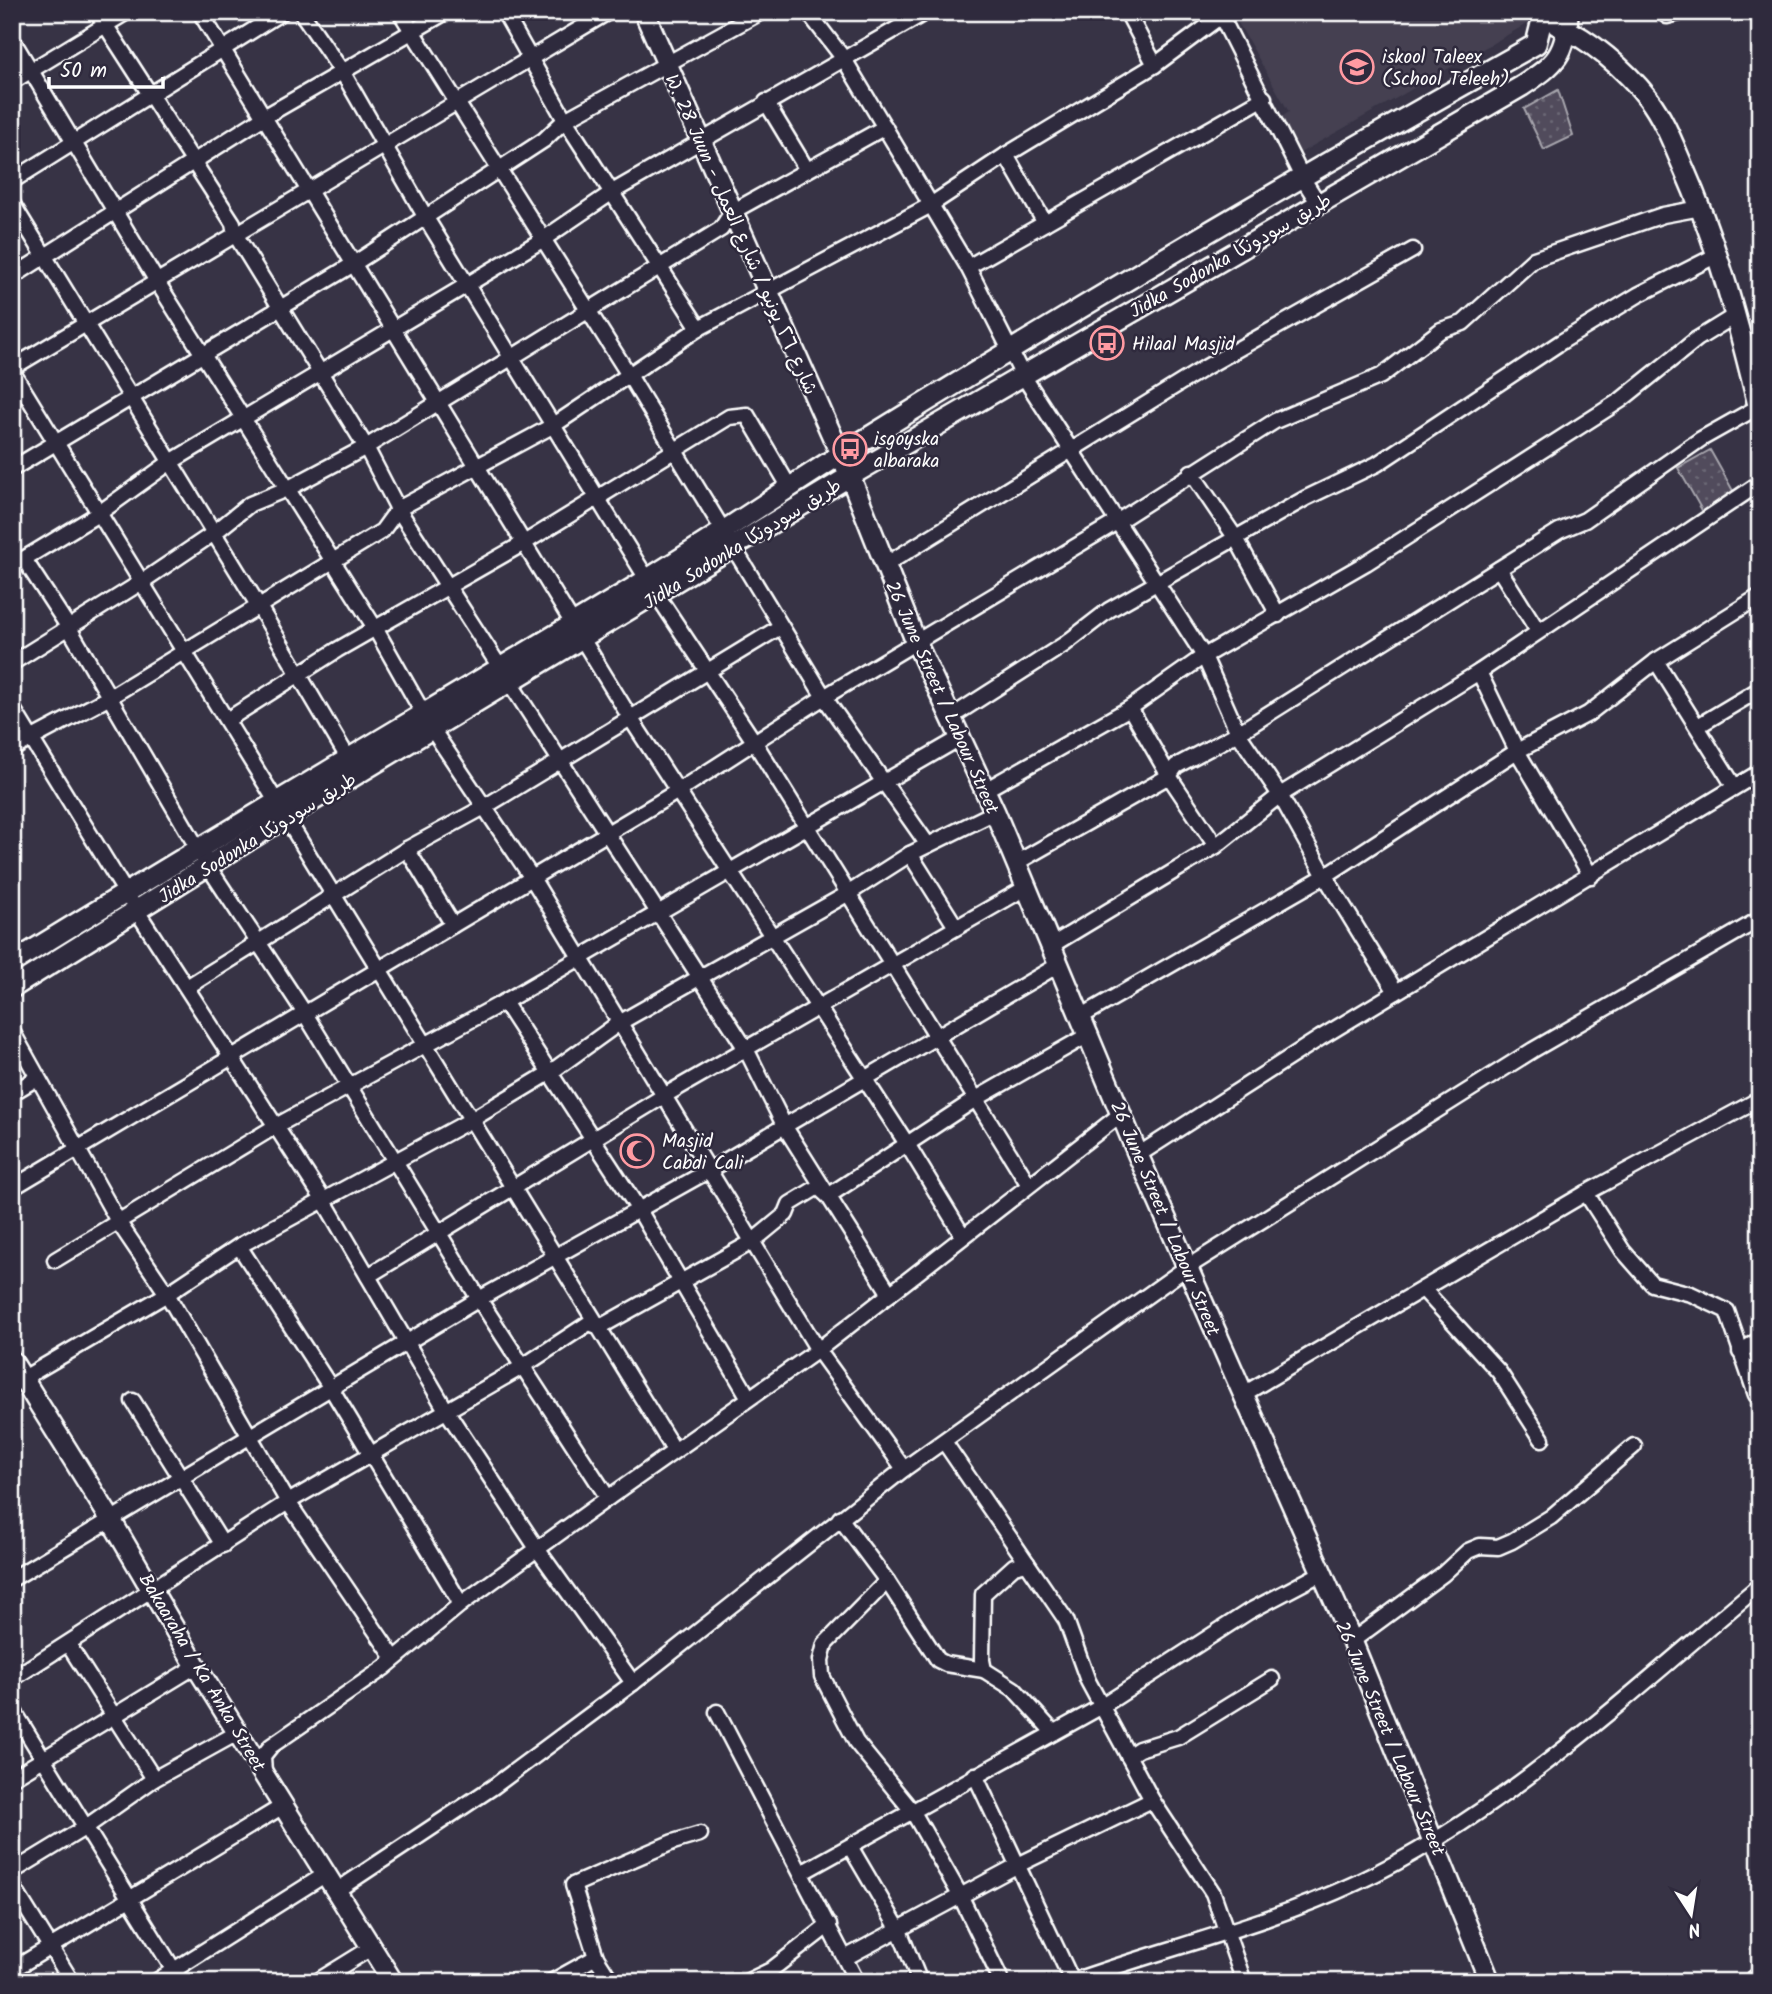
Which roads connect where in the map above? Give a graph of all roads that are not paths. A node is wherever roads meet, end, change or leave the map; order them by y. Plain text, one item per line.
1 (97, 12) edge
2 (127, 12) edge
3 (200, 12) edge
4 (282, 12) edge
5 (301, 12) edge
6 (400, 12) edge
7 (446, 12) edge
8 (504, 12) edge
9 (608, 12) edge
10 (644, 12) edge
11 (761, 12) edge
12 (808, 12) edge
13 (926, 12) edge
14 (1127, 12) edge
15 (1684, 12) edge
16 (1220, 14) edge
17 (1544, 16) edge
18 (1667, 16) dead end
19 (1568, 21) edge
20 (106, 26) junction
21 (414, 33) junction
22 (12, 39) edge
23 (222, 49) junction
24 (531, 58) junction
25 (844, 59) junction
26 (668, 65) junction
27 (1155, 65) junction
28 (30, 71) junction
29 (342, 73) junction
30 (12, 82) edge
31 (150, 94) junction
32 (1264, 98) junction
33 (458, 102) junction
34 (766, 102) junction
35 (264, 117) junction
36 (565, 120) junction
37 (885, 127) junction
38 (703, 140) junction
39 (73, 141) junction
40 (386, 145) junction
41 (1006, 155) junction
42 (194, 161) junction
43 (499, 170) junction
44 (807, 170) junction
45 (1303, 179) junction
46 (12, 181) edge
47 (308, 191) junction
48 (614, 191) junction
49 (12, 203) edge
50 (1319, 204) junction
51 (929, 206) junction
52 (1701, 208) junction
53 (732, 212) junction
54 (116, 214) junction
55 (426, 218) junction
56 (1045, 223) junction
57 (235, 234) junction
58 (542, 240) junction
59 (1413, 250) dead end
60 (1717, 255) junction
61 (46, 257) junction
62 (352, 265) junction
63 (968, 267) junction
64 (662, 268) junction
65 (12, 278) edge
66 (156, 280) junction
67 (468, 284) junction
68 (766, 292) junction
69 (279, 307) junction
70 (588, 313) junction
71 (1737, 315) junction
72 (83, 323) junction
73 (699, 328) junction
74 (393, 331) junction
75 (1012, 351) junction
76 (203, 354) junction
77 (513, 359) junction
78 (12, 370) edge
79 (322, 373) junction
80 (1022, 374) junction
81 (629, 375) junction
82 (129, 397) junction
83 (438, 404) junction
84 (1759, 410) edge
85 (243, 419) junction
86 (554, 425) junction
87 (55, 441) junction
88 (366, 447) junction
89 (1072, 448) junction
90 (674, 452) junction
91 (840, 455) junction
92 (169, 463) junction
93 (477, 467) junction
94 (12, 469) edge
95 (1191, 472) junction
96 (850, 476) junction
97 (1760, 483) edge
98 (289, 488) junction
99 (790, 488) junction
100 (598, 496) junction
101 (398, 509) junction
102 (98, 514) junction
103 (1115, 523) junction
104 (214, 533) junction
105 (728, 540) junction
106 (1237, 540) junction
107 (524, 543) junction
108 (334, 560) junction
109 (18, 562) edge
110 (885, 565) junction
111 (1499, 569) junction
112 (1156, 582) junction
113 (140, 583) junction
114 (449, 587) junction
115 (652, 587) junction
116 (1760, 596) edge
117 (258, 605) junction
118 (1278, 615) junction
119 (780, 627) junction
120 (69, 628) junction
121 (375, 628) junction
122 (578, 631) junction
123 (1538, 631) junction
124 (916, 642) junction
125 (183, 652) junction
126 (1204, 656) junction
127 (1656, 661) junction
128 (12, 663) edge
129 (1479, 672) junction
130 (708, 673) junction
131 (301, 675) junction
132 (504, 676) junction
133 (1760, 689) edge
134 (824, 697) junction
135 (108, 698) junction
136 (12, 707) edge
137 (1130, 708) junction
138 (951, 717) junction
139 (631, 719) junction
140 (227, 720) junction
141 (428, 721) junction
142 (1698, 726) junction
143 (1238, 733) junction
144 (32, 738) junction
145 (960, 738) junction
146 (755, 743) junction
147 (12, 749) edge
148 (1517, 751) junction
149 (348, 758) junction
150 (560, 761) junction
151 (1760, 772) edge
152 (1169, 776) junction
153 (885, 781) junction
154 (1734, 786) junction
155 (985, 790) junction
156 (678, 791) junction
157 (1280, 795) junction
158 (486, 806) junction
159 (281, 809) junction
160 (995, 812) junction
161 (804, 826) junction
162 (608, 832) junction
163 (928, 845) junction
164 (1216, 846) junction
165 (197, 848) junction
166 (407, 849) junction
167 (910, 854) junction
168 (1016, 863) junction
169 (208, 866) junction
170 (730, 871) junction
171 (1325, 876) junction
172 (1591, 876) junction
173 (532, 878) junction
174 (1027, 887) junction
175 (125, 893) junction
176 (849, 893) junction
177 (335, 896) junction
178 (137, 911) junction
179 (656, 911) junction
180 (1760, 919) edge
181 (453, 925) junction
182 (956, 927) junction
183 (773, 936) junction
184 (258, 944) junction
185 (1052, 945) junction
186 (579, 957) junction
187 (12, 963) edge
188 (892, 963) junction
189 (1060, 964) junction
190 (379, 970) junction
191 (700, 980) junction
192 (187, 987) junction
193 (12, 988) edge
194 (1396, 992) junction
195 (504, 1002) junction
196 (817, 1010) junction
197 (304, 1012) junction
198 (619, 1023) junction
199 (1086, 1025) junction
200 (12, 1031) edge
201 (936, 1036) junction
202 (424, 1043) junction
203 (746, 1049) junction
204 (232, 1059) junction
205 (551, 1072) junction
206 (37, 1078) junction
207 (863, 1080) junction
208 (346, 1086) junction
209 (12, 1093) edge
210 (663, 1097) junction
211 (1760, 1099) edge
212 (974, 1100) junction
213 (1121, 1114) junction
214 (471, 1120) junction
215 (276, 1125) junction
216 (785, 1127) junction
217 (592, 1140) junction
218 (907, 1144) junction
219 (80, 1150) junction
220 (1138, 1155) junction
221 (396, 1161) junction
222 (708, 1171) junction
223 (1029, 1185) junction
224 (12, 1188) edge
225 (514, 1189) junction
226 (1586, 1193) junction
227 (828, 1196) junction
228 (324, 1201) junction
229 (639, 1210) junction
230 (119, 1223) junction
231 (439, 1231) junction
232 (963, 1236) junction
233 (752, 1242) junction
234 (239, 1246) junction
235 (556, 1259) junction
236 (55, 1260) dead end
237 (1186, 1268) junction
238 (368, 1276) junction
239 (680, 1281) junction
240 (1423, 1289) junction
241 (167, 1294) junction
242 (890, 1294) junction
243 (479, 1299) junction
244 (600, 1327) junction
245 (1760, 1339) edge
246 (405, 1343) junction
247 (818, 1350) junction
248 (1740, 1352) junction
249 (12, 1361) edge
250 (522, 1367) junction
251 (18, 1382) edge
252 (331, 1388) junction
253 (1242, 1395) junction
254 (1756, 1395) dead end
255 (749, 1398) junction
256 (133, 1401) dead end
257 (446, 1410) junction
258 (251, 1436) junction
259 (1542, 1440) dead end
260 (945, 1443) junction
261 (1634, 1446) dead end
262 (674, 1450) junction
263 (369, 1453) junction
264 (904, 1469) junction
265 (179, 1478) junction
266 (608, 1498) junction
267 (288, 1502) junction
268 (840, 1518) junction
269 (111, 1520) junction
270 (223, 1545) junction
271 (538, 1550) junction
272 (1027, 1563) junction
273 (1320, 1574) junction
274 (12, 1579) edge
275 (887, 1581) junction
276 (1760, 1585) edge
277 (152, 1588) junction
278 (461, 1604) junction
279 (1352, 1641) junction
280 (68, 1644) junction
281 (394, 1658) junction
282 (196, 1666) junction
283 (984, 1670) junction
284 (12, 1679) edge
285 (1272, 1679) dead end
286 (633, 1683) junction
287 (1104, 1705) junction
288 (12, 1708) edge
289 (717, 1712) dead end
290 (113, 1715) junction
291 (239, 1732) junction
292 (1053, 1732) junction
293 (1128, 1756) junction
294 (42, 1759) junction
295 (264, 1774) junction
296 (975, 1775) junction
297 (12, 1778) edge
298 (154, 1779) junction
299 (1152, 1800) junction
300 (283, 1806) junction
301 (913, 1812) junction
302 (86, 1827) junction
303 (700, 1833) dead end
304 (1434, 1842) junction
305 (851, 1848) junction
306 (1018, 1865) junction
307 (12, 1872) edge
308 (803, 1872) junction
309 (331, 1882) junction
310 (12, 1885) edge
311 (960, 1895) junction
312 (130, 1898) junction
313 (829, 1926) junction
314 (900, 1930) junction
315 (1228, 1931) junction
316 (50, 1947) junction
317 (371, 1948) junction
318 (596, 1956) junction
319 (845, 1958) junction
320 (12, 1970) edge
321 (178, 1976) edge
322 (1760, 1978) edge
323 (1071, 1981) edge
324 (72, 1982) edge
325 (155, 1982) edge
326 (316, 1982) edge
327 (393, 1982) edge
328 (551, 1982) edge
329 (612, 1982) edge
330 (746, 1982) edge
331 (857, 1982) edge
332 (920, 1982) edge
333 (1002, 1982) edge
334 (1244, 1982) edge
335 (1490, 1982) edge
336 (1755, 1982) edge

1 - 20 street
2 - 20 street
3 - 23 street
4 - 23 street
5 - 29 street
6 - 21 street
7 - 21 street
8 - 24 street
9 - 24 street
10 - 26 street, W. 28 Juun - شارع ٢٦ يونيو / شارع العمل
11 - 26 street
12 - 25 street
13 - 25 street
14 - 27 street
15 - 18 street
16 - 27 street
16 - 32 street
17 - 19 street
17 - 45 street, Jidka Sodonka طريق سودونكا
19 - 50 street, Jidka Sodonka طريق سودونكا
19 - 52 street
20 - 28 street
20 - 31 street
21 - 29 street
21 - 33 street
22 - 28 street
23 - 31 street
23 - 35 street
24 - 33 street
24 - 36 street
25 - 34 street
25 - 37 street
26 - 36 street
26 - 38 street, W. 28 Juun - شارع ٢٦ يونيو / شارع العمل
27 - 41 street
28 - 30 street
28 - 39 street
29 - 35 street
29 - 40 street
31 - 39 street
31 - 42 street
32 - 45 street
32 - 56 street
33 - 40 street
33 - 43 street
34 - 38 street
34 - 44 street
35 - 42 street
35 - 47 street
36 - 43 street
36 - 48 street
37 - 44 street
37 - 51 street
38 - 48 street
38 - 53 street, W. 28 Juun - شارع ٢٦ يونيو / شارع العمل
39 - 46 street
39 - 54 street
40 - 47 street
40 - 55 street
41 - 51 street
41 - 56 street
42 - 54 street
42 - 57 street
43 - 55 street
43 - 58 street
44 - 53 street
45 - 50 street
45 - 75 street, Jidka Sodonka طريق سودونكا
47 - 57 street
47 - 62 street
48 - 58 street
48 - 64 street
49 - 61 street
50 - 80 street, Jidka Sodonka طريق سودونكا
51 - 63 street
51 - 68 street
52 - 60 street
52 - 95 street
53 - 64 street
53 - 68 street, W. 28 Juun - شارع ٢٦ يونيو / شارع العمل
54 - 61 street
54 - 66 street
55 - 62 street
55 - 67 street
56 - 63 street
57 - 66 street
57 - 69 street
58 - 67 street
58 - 70 street
59 - 89 street
60 - 71 street
60 - 106 street
61 - 65 street
61 - 72 street
62 - 69 street
62 - 74 street
63 - 75 street
64 - 70 street
64 - 73 street
66 - 72 street
66 - 76 street
67 - 74 street
67 - 77 street
68 - 73 street
68 - 91 street, W. 28 Juun - شارع ٢٦ يونيو / شارع العمل
69 - 76 street
69 - 79 street
70 - 77 street
70 - 81 street
71 - 84 street
71 - 118 street
72 - 78 street
72 - 82 street
73 - 81 street
74 - 79 street
74 - 83 street
75 - 80 street
75 - 91 street, Jidka Sodonka طريق سودونكا
76 - 82 street
76 - 85 street
77 - 83 street
77 - 86 street
78 - 87 street
79 - 85 street
79 - 88 street
80 - 89 street
80 - 96 street, Jidka Sodonka طريق سودونكا
81 - 86 street
81 - 90 street
82 - 87 street
82 - 92 street
83 - 88 street
83 - 93 street
84 - 111 street
85 - 92 street
85 - 98 street
86 - 93 street
86 - 100 street
87 - 94 street
87 - 102 street
88 - 98 street
88 - 101 street
89 - 103 street
89 - 110 street
90 - 99 street
90 - 100 street
90 - 105 street
91 - 96 street, 26 June Street / Labour Street
91 - 99 street, Jidka Sodonka طريق سودونكا
92 - 102 street
92 - 104 street
93 - 101 street
93 - 107 street
95 - 103 street
95 - 106 street
96 - 105 street, Jidka Sodonka طريق سودونكا
96 - 110 street, 26 June Street / Labour Street
97 - 123 street
98 - 104 street
98 - 108 street
99 - 105 street, Jidka Sodonka طريق سودونكا
100 - 107 street
100 - 115 street
101 - 108 street
101 - 114 street
102 - 109 street
102 - 113 street
103 - 112 street
103 - 124 street
104 - 113 street
104 - 117 street
105 - 115 street, Jidka Sodonka طريق سودونكا
105 - 119 street
106 - 112 street
106 - 118 street
107 - 114 street
107 - 122 street
108 - 117 street
108 - 121 street
109 - 120 street
110 - 124 street, 26 June Street / Labour Street
111 - 123 street
111 - 143 street
112 - 126 street
112 - 138 street
113 - 120 street
113 - 125 street
114 - 121 street
114 - 132 street
115 - 122 street, Jidka Sodonka طريق سودونكا
115 - 130 street
116 - 127 street
117 - 125 street
117 - 131 street
118 - 126 street
119 - 130 street
119 - 134 street
120 - 128 street
120 - 135 street
121 - 131 street
121 - 141 street
122 - 132 street, Jidka Sodonka طريق سودونكا
122 - 139 street
123 - 129 street
124 - 134 street
124 - 138 street, 26 June Street / Labour Street
125 - 135 street
125 - 140 street
126 - 137 street
126 - 143 street
127 - 142 street
127 - 148 street
129 - 148 street
129 - 157 street
130 - 139 street
130 - 146 street
131 - 140 street
131 - 149 street
132 - 141 street, Jidka Sodonka طريق سودونكا
132 - 150 street
133 - 142 street
134 - 146 street
134 - 153 street
135 - 144 street
135 - 165 street
136 - 144 street
137 - 152 street
137 - 155 street
138 - 145 street, 26 June Street / Labour Street
139 - 150 street
139 - 156 street
140 - 159 street
141 - 149 street, Jidka Sodonka طريق سودونكا
141 - 158 street
141 - 159 street, Jidka Sodonka طريق سودونكا
142 - 154 street
143 - 152 street
143 - 157 street
144 - 147 street
144 - 175 street
145 - 153 street
145 - 155 street, 26 June Street / Labour Street
146 - 156 street
146 - 161 street
148 - 171 street
148 - 172 street
149 - 159 street, Jidka Sodonka طريق سودونكا
150 - 158 street
150 - 162 street
151 - 154 street
152 - 164 street
152 - 168 street
153 - 161 street
153 - 163 street
154 - 172 street
155 - 160 street, 26 June Street / Labour Street
156 - 162 street
156 - 170 street
157 - 164 street
157 - 171 street
158 - 166 street
158 - 173 street
159 - 165 street, Jidka Sodonka طريق سودونكا
159 - 169 street, Jidka Sodonka طريق سودونكا
159 - 177 street
160 - 163 street
160 - 168 street, 26 June Street / Labour Street
161 - 170 street
161 - 176 street
162 - 173 street
162 - 179 street
163 - 167 street
164 - 185 street
165 - 169 street
165 - 175 street, Jidka Sodonka طريق سودونكا
166 - 177 street
166 - 181 street
167 - 176 street
167 - 182 street
168 - 174 street, 26 June Street / Labour Street
169 - 178 street, Jidka Sodonka طريق سودونكا
169 - 184 street
170 - 179 street
170 - 183 street
171 - 194 street
171 - 199 street
172 - 194 street
173 - 181 street
173 - 186 street
174 - 182 street
174 - 185 street, 26 June Street / Labour Street
175 - 178 street
175 - 187 street, Jidka Sodonka طريق سودونكا
176 - 183 street
176 - 188 street
177 - 184 street
177 - 190 street
178 - 192 street
178 - 193 street, Jidka Sodonka طريق سودونكا
179 - 186 street
179 - 191 street
180 - 237 street
181 - 190 street
182 - 188 street
183 - 191 street
183 - 196 street
184 - 192 street
184 - 197 street
185 - 189 street, 26 June Street / Labour Street
186 - 195 street
186 - 198 street
188 - 196 street
188 - 201 street
189 - 199 street, 26 June Street / Labour Street
189 - 201 street
190 - 197 street
190 - 202 street
191 - 198 street
191 - 203 street
192 - 204 street
194 - 220 street
195 - 202 street
195 - 205 street
196 - 203 street
196 - 207 street
197 - 204 street
197 - 208 street
198 - 205 street
198 - 210 street
199 - 212 street
199 - 213 street, 26 June Street / Labour Street
200 - 206 street
201 - 207 street
201 - 212 street
202 - 208 street
202 - 214 street
203 - 210 street
203 - 216 street
204 - 215 street
204 - 219 street
205 - 214 street
205 - 217 street
206 - 209 street
206 - 219 street
207 - 216 street
207 - 218 street
208 - 215 street
208 - 221 street
210 - 217 street
210 - 222 street
211 - 226 street
212 - 218 street
212 - 223 street
213 - 220 street, 26 June Street / Labour Street
213 - 223 street
214 - 221 street
214 - 225 street
215 - 228 street
215 - 230 street
216 - 222 street
216 - 227 street
217 - 225 street
217 - 229 street
218 - 227 street
218 - 232 street
219 - 224 street
219 - 230 street
220 - 237 street, 26 June Street / Labour Street
221 - 228 street
221 - 231 street
222 - 229 street
222 - 233 street
223 - 232 street
225 - 231 street
225 - 235 street
226 - 240 street
226 - 248 street
227 - 233 street
227 - 242 street
228 - 234 street
228 - 238 street
229 - 235 street
229 - 239 street
230 - 236 street
230 - 241 street
231 - 238 street
231 - 243 street
232 - 242 street
233 - 239 street
233 - 247 street
234 - 241 street
234 - 252 street
235 - 243 street
235 - 244 street
237 - 253 street, 26 June Street / Labour Street
237 - 260 street
238 - 246 street
239 - 244 street
239 - 255 street
240 - 253 street
240 - 259 street
241 - 251 street
241 - 258 street
242 - 247 street
243 - 246 street
243 - 250 street
244 - 250 street
244 - 262 street
245 - 248 street
246 - 252 street
246 - 257 street
247 - 255 street
247 - 264 street
248 - 254 street
249 - 251 street, Bakaaraha / Ka Anka Street
250 - 257 street
250 - 266 street
251 - 269 street, Bakaaraha / Ka Anka Street
252 - 258 street
252 - 263 street
253 - 273 street, 26 June Street / Labour Street
255 - 262 street
256 - 265 street
257 - 263 street
257 - 271 street
258 - 265 street
258 - 267 street
260 - 264 street
260 - 272 street
261 - 279 street
262 - 266 street
263 - 267 street
263 - 278 street
264 - 268 street
265 - 269 street
265 - 270 street
266 - 271 street
267 - 270 street
267 - 281 street
268 - 275 street
268 - 286 street
269 - 274 street
269 - 277 street, Bakaaraha / Ka Anka Street
270 - 277 street
271 - 278 street
271 - 286 street
272 - 283 street
272 - 287 street
273 - 279 street, 26 June Street / Labour Street
273 - 287 street
275 - 283 street
275 - 301 street
276 - 304 street
277 - 280 street
277 - 282 street, Bakaaraha / Ka Anka Street
278 - 281 street
279 - 304 street, 26 June Street / Labour Street
280 - 284 street
280 - 290 street
281 - 295 street
282 - 290 street
282 - 291 street, Bakaaraha / Ka Anka Street
283 - 292 street
285 - 293 street
286 - 309 street
287 - 292 street
287 - 293 street
288 - 294 street
289 - 308 street
290 - 294 street
290 - 298 street
291 - 295 street, Bakaaraha / Ka Anka Street
291 - 298 street
292 - 296 street
293 - 299 street
294 - 297 street
294 - 302 street
295 - 300 street, Bakaaraha / Ka Anka Street
296 - 301 street
296 - 306 street
298 - 302 street
299 - 306 street
299 - 315 street
300 - 309 street, Bakaaraha / Ka Anka Street
300 - 312 street
301 - 305 street
301 - 311 street
302 - 307 street
302 - 312 street
303 - 318 street
304 - 315 street
304 - 335 street, 26 June Street / Labour Street
305 - 308 street
305 - 314 street
306 - 311 street
306 - 323 street
308 - 313 street
309 - 317 street, Bakaaraha / Ka Anka Street
309 - 321 street
310 - 316 street
311 - 314 street
311 - 333 street
312 - 316 street
312 - 321 street
313 - 319 street
313 - 330 street
314 - 319 street
314 - 332 street
315 - 323 street
315 - 334 street
316 - 320 street
316 - 324 street
317 - 326 street
317 - 327 street, Bakaaraha / Ka Anka Street
318 - 328 street
318 - 329 street
319 - 331 street
321 - 325 street
322 - 336 main road

